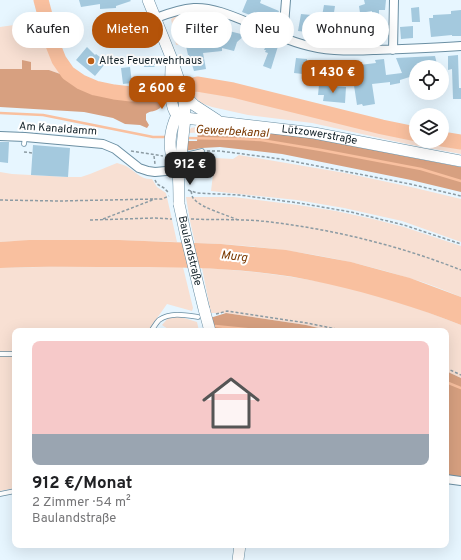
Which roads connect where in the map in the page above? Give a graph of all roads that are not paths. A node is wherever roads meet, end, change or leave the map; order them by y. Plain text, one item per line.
1 (148, 0) edge
2 (286, 0) edge
3 (394, 0) edge
4 (153, 12) edge
5 (285, 12) edge
6 (163, 15) edge
7 (240, 19) edge
8 (163, 36) edge
9 (294, 42) edge
10 (461, 46) edge
11 (393, 50) junction
12 (179, 88) junction
13 (181, 116) junction
14 (220, 122) junction
15 (0, 136) edge
16 (176, 151) junction
17 (202, 152) road end
18 (461, 161) edge
19 (177, 170) junction
20 (203, 314) junction
21 (154, 328) edge
22 (209, 328) edge
23 (0, 354) edge
24 (12, 354) edge
25 (449, 479) edge
26 (461, 481) edge
27 (12, 492) edge
28 (0, 494) edge
29 (240, 548) edge
30 (238, 560) edge

1 - 4 main road, Baulandstraße
2 - 5 street
3 - 11 street
6 - 7 street
8 - 12 main road, Baulandstraße
9 - 11 street
10 - 11 street
12 - 13 main road, Baulandstraße
12 - 13 main road, Baulandstraße
12 - 14 main road
13 - 14 main road, Lützowerstraße
13 - 16 main road, Baulandstraße
13 - 16 main road, Baulandstraße
14 - 18 main road, Lützowerstraße
15 - 19 street, Am Kanaldamm
16 - 17 lane
16 - 19 main road, Baulandstraße
19 - 20 main road, Baulandstraße, bridge
20 - 21 lane
20 - 22 main road, Baulandstraße
23 - 24 lane
25 - 26 street
27 - 28 lane
29 - 30 main road

